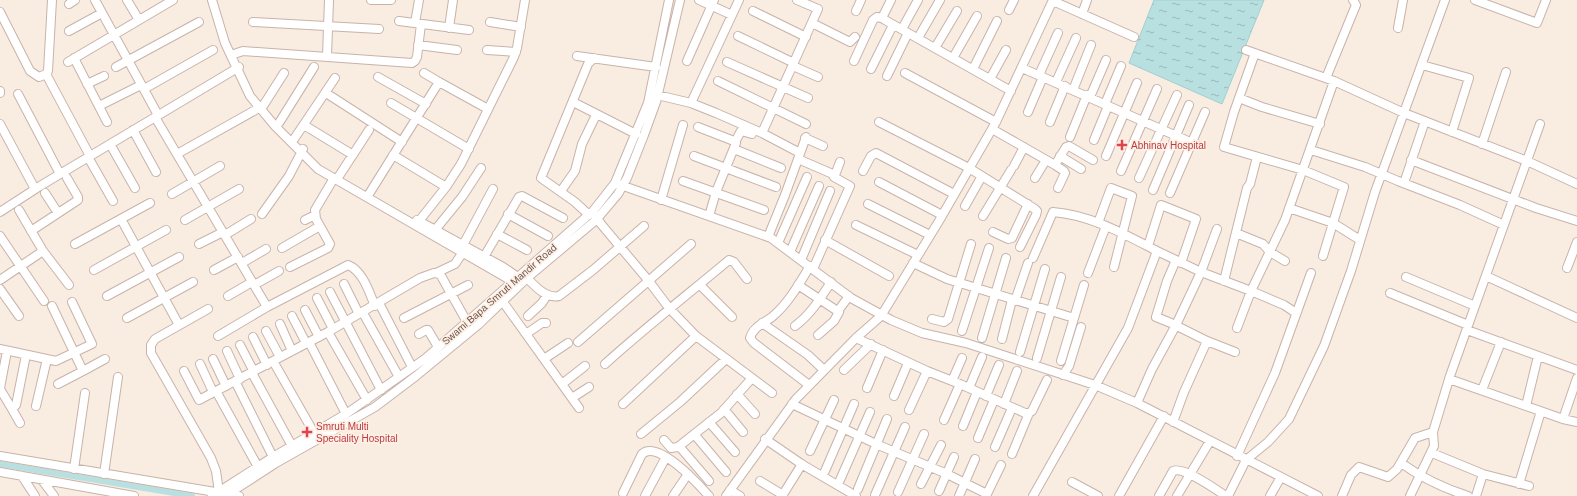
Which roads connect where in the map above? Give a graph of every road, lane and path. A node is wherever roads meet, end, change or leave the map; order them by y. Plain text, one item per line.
1 (52, 0) edge
2 (95, 0) edge
3 (127, 0) edge
4 (172, 0) edge
5 (214, 0) edge
6 (329, 0) edge
7 (371, 0) edge
8 (391, 0) edge
9 (419, 0) edge
10 (453, 0) edge
11 (522, 0) edge
12 (669, 0) edge
13 (680, 0) edge
14 (699, 0) edge
15 (739, 0) edge
16 (797, 0) edge
17 (861, 0) edge
18 (891, 0) edge
19 (918, 0) edge
20 (940, 0) edge
21 (1014, 0) edge
22 (1053, 0) edge
23 (1086, 0) edge
24 (1353, 0) edge
25 (1403, 0) edge
26 (1445, 0) edge
27 (1474, 0) edge
28 (1546, 0) edge
29 (713, 3) edge
30 (1009, 10) dead end
31 (752, 11) dead end
32 (856, 11) dead end
33 (957, 11) dead end
34 (0, 12) edge
35 (218, 12) junction
36 (102, 13) junction
37 (1082, 14) junction
38 (732, 15) junction
39 (977, 16) dead end
40 (882, 18) junction
41 (139, 20) junction
42 (399, 21) dead end
43 (997, 21) dead end
44 (199, 22) dead end
45 (253, 22) dead end
46 (490, 22) dead end
47 (418, 23) junction
48 (812, 23) junction
49 (893, 25) junction
50 (328, 26) junction
51 (520, 27) junction
52 (449, 28) junction
53 (1398, 28) dead end
54 (379, 29) dead end
55 (469, 30) dead end
56 (69, 31) dead end
57 (905, 31) junction
58 (1058, 33) dead end
59 (114, 35) junction
60 (738, 36) dead end
61 (806, 37) junction
62 (1134, 37) dead end
63 (855, 38) dead end
64 (918, 38) junction
65 (1076, 38) dead end
66 (418, 45) junction
67 (1091, 45) dead end
68 (935, 48) junction
69 (213, 50) dead end
70 (457, 50) dead end
71 (487, 50) dead end
72 (1006, 50) dead end
73 (1246, 50) dead end
74 (516, 52) junction
75 (1255, 53) junction
76 (234, 54) junction
77 (326, 56) junction
78 (577, 56) dead end
79 (594, 58) junction
80 (953, 58) junction
81 (128, 60) junction
82 (1106, 60) dead end
83 (687, 61) dead end
84 (854, 61) dead end
85 (728, 62) dead end
86 (793, 64) junction
87 (1422, 65) junction
88 (1121, 66) dead end
89 (116, 67) dead end
90 (314, 67) dead end
91 (656, 67) junction
92 (238, 68) junction
93 (1022, 68) junction
94 (871, 69) dead end
95 (972, 69) junction
96 (1506, 72) dead end
97 (284, 73) dead end
98 (424, 73) dead end
99 (905, 73) dead end
100 (46, 74) junction
101 (104, 76) dead end
102 (887, 76) dead end
103 (1041, 76) junction
104 (378, 77) dead end
105 (818, 77) dead end
106 (335, 78) dead end
107 (990, 79) junction
108 (1330, 79) junction
109 (718, 81) dead end
110 (440, 82) junction
111 (1056, 82) junction
112 (1137, 83) dead end
113 (87, 84) junction
114 (783, 86) junction
115 (1065, 86) junction
116 (142, 87) junction
117 (1157, 89) dead end
118 (1073, 90) junction
119 (1011, 91) junction
120 (326, 93) junction
121 (18, 94) dead end
122 (654, 94) junction
123 (1177, 94) dead end
124 (1089, 96) junction
125 (808, 98) dead end
126 (1239, 98) junction
127 (572, 102) junction
128 (391, 103) dead end
129 (691, 103) junction
130 (426, 104) junction
131 (1106, 105) junction
132 (1189, 105) dead end
133 (99, 106) junction
134 (261, 107) junction
135 (773, 108) junction
136 (488, 109) junction
137 (1028, 112) dead end
138 (1205, 112) dead end
139 (1124, 113) junction
140 (1404, 114) junction
141 (596, 115) junction
142 (156, 116) junction
143 (417, 118) junction
144 (1142, 120) junction
145 (107, 122) dead end
146 (879, 122) dead end
147 (1050, 122) dead end
148 (1425, 122) junction
149 (0, 124) edge
150 (279, 124) junction
151 (806, 124) dead end
152 (1320, 124) junction
153 (1540, 124) dead end
154 (304, 125) junction
155 (683, 125) dead end
156 (994, 126) junction
157 (698, 127) dead end
158 (1162, 129) junction
159 (133, 130) junction
160 (369, 130) dead end
161 (1452, 132) junction
162 (762, 133) junction
163 (636, 134) junction
164 (1177, 135) junction
165 (1070, 137) dead end
166 (294, 139) junction
167 (1094, 140) dead end
168 (402, 142) junction
169 (1195, 143) junction
170 (110, 144) junction
171 (774, 144) dead end
172 (1482, 144) junction
173 (735, 145) junction
174 (823, 146) dead end
175 (469, 148) junction
176 (1024, 148) junction
177 (1311, 150) junction
178 (303, 151) junction
179 (177, 154) junction
180 (353, 155) junction
181 (393, 155) junction
182 (89, 156) junction
183 (694, 156) dead end
184 (799, 156) junction
185 (1060, 156) junction
186 (1106, 156) dead end
187 (1257, 157) junction
188 (1046, 160) junction
189 (1093, 160) dead end
190 (1411, 160) junction
191 (1527, 161) junction
192 (840, 162) dead end
193 (1055, 165) junction
194 (220, 166) dead end
195 (726, 167) junction
196 (481, 168) dead end
197 (782, 168) dead end
198 (969, 168) junction
199 (1081, 169) dead end
200 (1303, 170) junction
201 (863, 171) dead end
202 (1121, 171) dead end
203 (156, 172) dead end
204 (1382, 174) junction
205 (835, 175) junction
206 (64, 176) junction
207 (982, 176) junction
208 (336, 177) junction
209 (807, 177) dead end
210 (1036, 178) dead end
211 (1139, 178) dead end
212 (683, 180) dead end
213 (194, 182) junction
214 (879, 182) dead end
215 (1404, 183) junction
216 (619, 184) junction
217 (1577, 184) edge
218 (818, 186) dead end
219 (446, 187) junction
220 (776, 187) dead end
221 (1000, 187) junction
222 (135, 188) dead end
223 (1058, 188) dead end
224 (35, 189) junction
225 (239, 189) dead end
226 (493, 189) dead end
227 (1154, 190) dead end
228 (830, 191) dead end
229 (561, 192) junction
230 (716, 192) junction
231 (45, 193) dead end
232 (1170, 193) dead end
233 (172, 194) dead end
234 (369, 194) junction
235 (954, 194) junction
236 (1513, 199) junction
237 (661, 200) junction
238 (113, 201) dead end
239 (150, 203) dead end
240 (868, 204) dead end
241 (1028, 204) junction
242 (208, 206) junction
243 (965, 206) dead end
244 (1289, 208) junction
245 (19, 210) dead end
246 (764, 210) dead end
247 (0, 212) edge
248 (58, 213) junction
249 (262, 214) dead end
250 (315, 214) junction
251 (508, 214) junction
252 (593, 215) junction
253 (942, 215) junction
254 (709, 216) junction
255 (983, 216) dead end
256 (562, 218) dead end
257 (121, 219) junction
258 (251, 219) dead end
259 (185, 220) dead end
260 (304, 220) dead end
261 (419, 221) junction
262 (1577, 221) edge
263 (1333, 223) junction
264 (856, 225) dead end
265 (1102, 225) junction
266 (1504, 225) junction
267 (320, 226) junction
268 (644, 226) dead end
269 (1217, 229) dead end
270 (166, 230) dead end
271 (435, 230) junction
272 (31, 232) junction
273 (993, 232) dead end
274 (224, 233) junction
275 (1123, 233) junction
276 (497, 234) junction
277 (1236, 234) junction
278 (930, 235) junction
279 (0, 236) edge
280 (548, 236) dead end
281 (768, 237) junction
282 (825, 240) junction
283 (1360, 240) junction
284 (1577, 242) edge
285 (778, 243) junction
286 (75, 244) dead end
287 (199, 244) dead end
288 (691, 244) dead end
289 (971, 244) dead end
290 (1148, 246) junction
291 (136, 247) junction
292 (1020, 247) dead end
293 (282, 248) dead end
294 (620, 248) junction
295 (989, 248) dead end
296 (266, 249) dead end
297 (463, 249) junction
298 (43, 250) junction
299 (527, 250) dead end
300 (1157, 251) junction
301 (790, 252) junction
302 (1270, 252) junction
303 (918, 255) junction
304 (1323, 256) dead end
305 (179, 257) dead end
306 (484, 257) junction
307 (1006, 258) dead end
308 (240, 260) junction
309 (802, 260) junction
310 (1179, 261) junction
311 (1285, 261) dead end
312 (913, 263) junction
313 (20, 267) junction
314 (290, 267) dead end
315 (1114, 267) dead end
316 (811, 268) junction
317 (1568, 268) dead end
318 (1045, 269) dead end
319 (94, 270) dead end
320 (214, 270) dead end
321 (280, 271) dead end
322 (149, 272) junction
323 (1201, 272) junction
324 (1088, 273) dead end
325 (1311, 273) dead end
326 (436, 274) junction
327 (889, 276) dead end
328 (1486, 276) junction
329 (1062, 277) dead end
330 (1406, 277) dead end
331 (747, 279) dead end
332 (0, 280) edge
333 (521, 280) junction
334 (648, 280) junction
335 (1224, 281) junction
336 (193, 282) dead end
337 (831, 282) junction
338 (960, 283) junction
339 (253, 284) junction
340 (344, 284) dead end
341 (69, 285) dead end
342 (468, 285) dead end
343 (700, 285) junction
344 (798, 285) junction
345 (1084, 285) dead end
346 (976, 288) junction
347 (0, 289) edge
348 (1252, 291) junction
349 (330, 292) dead end
350 (451, 293) junction
351 (1390, 293) dead end
352 (995, 294) junction
353 (547, 295) junction
354 (107, 296) dead end
355 (228, 296) dead end
356 (849, 296) junction
357 (163, 298) junction
358 (318, 298) dead end
359 (820, 299) junction
360 (1013, 300) junction
361 (44, 301) dead end
362 (72, 302) dead end
363 (503, 302) junction
364 (377, 304) junction
365 (52, 306) dead end
366 (1034, 306) junction
367 (1475, 306) junction
368 (267, 307) junction
369 (669, 308) junction
370 (208, 309) dead end
371 (305, 310) dead end
372 (838, 311) junction
373 (1051, 311) junction
374 (361, 314) junction
375 (1296, 314) junction
376 (19, 316) dead end
377 (292, 316) dead end
378 (528, 316) dead end
379 (881, 316) junction
380 (732, 317) dead end
381 (127, 318) dead end
382 (404, 318) dead end
383 (1074, 318) junction
384 (1577, 318) edge
385 (932, 319) dead end
386 (346, 321) junction
387 (467, 322) junction
388 (546, 323) dead end
389 (762, 323) junction
390 (280, 324) dead end
391 (179, 325) junction
392 (1176, 325) junction
393 (795, 326) dead end
394 (1081, 327) dead end
395 (1467, 327) junction
396 (1237, 328) dead end
397 (331, 330) junction
398 (266, 331) dead end
399 (962, 331) dead end
400 (419, 334) dead end
401 (526, 334) junction
402 (818, 335) dead end
403 (218, 336) dead end
404 (696, 336) junction
405 (319, 337) junction
406 (253, 338) dead end
407 (856, 338) junction
408 (982, 338) dead end
409 (1002, 338) dead end
410 (1207, 341) junction
411 (578, 342) dead end
412 (1500, 342) junction
413 (307, 343) junction
414 (568, 343) dead end
415 (871, 344) junction
416 (240, 345) dead end
417 (438, 347) junction
418 (4, 350) edge
419 (292, 350) junction
420 (883, 350) junction
421 (226, 351) dead end
422 (74, 352) junction
423 (1020, 352) dead end
424 (1235, 352) dead end
425 (26, 355) junction
426 (1538, 356) junction
427 (962, 358) dead end
428 (982, 358) dead end
429 (1037, 358) dead end
430 (47, 359) junction
431 (105, 359) dead end
432 (544, 359) junction
433 (726, 359) junction
434 (213, 360) dead end
435 (273, 361) junction
436 (1060, 361) dead end
437 (908, 363) junction
438 (200, 364) dead end
439 (605, 364) dead end
440 (999, 365) dead end
441 (585, 366) dead end
442 (412, 367) junction
443 (824, 370) junction
444 (844, 370) dead end
445 (1577, 370) edge
446 (83, 371) junction
447 (184, 371) dead end
448 (927, 371) junction
449 (253, 372) junction
450 (1017, 372) dead end
451 (1063, 375) junction
452 (118, 377) dead end
453 (399, 377) junction
454 (752, 378) junction
455 (1577, 378) edge
456 (1449, 379) junction
457 (237, 380) junction
458 (1047, 380) dead end
459 (952, 381) junction
460 (58, 384) dead end
461 (562, 384) junction
462 (960, 384) junction
463 (809, 385) junction
464 (226, 386) junction
465 (1094, 386) junction
466 (589, 387) dead end
467 (0, 388) edge
468 (867, 388) dead end
469 (969, 388) junction
470 (381, 390) junction
471 (1482, 390) junction
472 (214, 392) junction
473 (977, 392) junction
474 (85, 393) dead end
475 (772, 393) dead end
476 (737, 394) junction
477 (894, 396) dead end
478 (986, 396) junction
479 (572, 398) junction
480 (368, 400) junction
481 (834, 400) dead end
482 (994, 400) junction
483 (1137, 403) junction
484 (623, 404) dead end
485 (792, 404) junction
486 (854, 404) dead end
487 (1004, 404) junction
488 (36, 406) dead end
489 (1526, 406) junction
490 (579, 408) dead end
491 (1012, 408) junction
492 (12, 409) junction
493 (724, 409) junction
494 (909, 410) dead end
495 (1541, 411) junction
496 (870, 412) dead end
497 (1029, 413) junction
498 (346, 414) junction
499 (754, 414) dead end
500 (1164, 416) junction
501 (1563, 418) junction
502 (887, 419) dead end
503 (824, 420) junction
504 (944, 420) dead end
505 (709, 422) junction
506 (1173, 422) junction
507 (1577, 422) edge
508 (20, 423) dead end
509 (963, 426) dead end
510 (905, 427) dead end
511 (844, 429) junction
512 (743, 432) dead end
513 (1433, 432) junction
514 (314, 433) junction
515 (641, 434) dead end
516 (694, 434) junction
517 (924, 434) dead end
518 (860, 436) junction
519 (978, 438) dead end
520 (664, 440) dead end
521 (765, 440) junction
522 (1210, 441) junction
523 (876, 444) junction
524 (941, 445) dead end
525 (292, 446) junction
526 (679, 446) junction
527 (995, 447) dead end
528 (810, 451) dead end
529 (735, 452) dead end
530 (895, 452) junction
531 (1432, 453) junction
532 (1012, 454) dead end
533 (0, 456) edge
534 (1237, 456) junction
535 (273, 457) junction
536 (666, 457) junction
537 (954, 458) dead end
538 (912, 459) junction
539 (975, 459) dead end
540 (1246, 460) junction
541 (1401, 463) junction
542 (802, 464) junction
543 (1001, 465) dead end
544 (258, 467) junction
545 (930, 467) junction
546 (74, 469) junction
547 (825, 471) dead end
548 (0, 472) edge
549 (726, 472) dead end
550 (1189, 473) junction
551 (104, 474) junction
552 (688, 474) junction
553 (947, 474) junction
554 (1483, 474) junction
555 (22, 476) junction
556 (1420, 476) junction
557 (1281, 477) junction
558 (42, 480) junction
559 (840, 480) dead end
560 (709, 481) dead end
561 (760, 481) dead end
562 (1072, 482) dead end
563 (965, 483) junction
564 (922, 484) dead end
565 (1519, 484) junction
566 (1529, 486) dead end
567 (939, 491) dead end
568 (898, 492) dead end
569 (623, 493) dead end
570 (728, 493) edge
571 (857, 493) edge
572 (120, 495) edge
573 (221, 495) edge
574 (782, 495) edge
575 (875, 495) edge
576 (987, 495) edge
577 (35, 496) edge
578 (54, 496) edge
579 (134, 496) edge
580 (239, 496) edge
581 (645, 496) edge
582 (673, 496) edge
583 (710, 496) edge
584 (740, 496) edge
585 (959, 496) edge
586 (1033, 496) edge
587 (1098, 496) edge
588 (1119, 496) edge
589 (1159, 496) edge
590 (1177, 496) edge
591 (1227, 496) edge
592 (1270, 496) edge
593 (1317, 496) edge
594 (1342, 496) edge
595 (1410, 496) edge
596 (1468, 496) edge
597 (1476, 496) edge

1 - 100 street
2 - 36 street
3 - 41 street
4 - 41 street
5 - 35 street
6 - 50 street
7 - 8 street
9 - 47 street
10 - 52 street
11 - 51 street
12 - 91 street, Swami Bapa Smruti Mandir Road
13 - 122 street
14 - 29 street
15 - 38 street
16 - 48 street
17 - 32 street
18 - 40 street
19 - 57 street
20 - 64 street
21 - 30 street
22 - 37 street
22 - 93 street
23 - 37 street
24 - 108 street
25 - 53 street
26 - 87 street
27 - 28 street
29 - 38 street
29 - 83 street
31 - 61 street
33 - 68 street
34 - 100 street
35 - 76 street
35 - 92 street
36 - 56 street
36 - 59 street
37 - 62 street
38 - 129 street
39 - 80 street
40 - 49 street
40 - 84 street
41 - 59 street
42 - 47 street
43 - 95 street
44 - 81 street
45 - 50 street
46 - 51 street
47 - 52 street
47 - 66 street
48 - 61 street
48 - 63 street
49 - 57 street
49 - 94 street
50 - 54 street
50 - 77 street
51 - 74 street
52 - 55 street
57 - 64 street
57 - 102 street
58 - 103 street
59 - 81 street
59 - 113 street
60 - 86 street
61 - 86 street
64 - 68 street
65 - 111 street
66 - 70 street
66 - 77 street
67 - 118 street
68 - 80 street
69 - 116 street
71 - 74 street
72 - 107 street
73 - 75 street
74 - 136 street
75 - 108 street
75 - 126 street
76 - 77 street
76 - 92 street
78 - 79 street
79 - 91 street
79 - 127 street
80 - 95 street
81 - 89 street
81 - 116 street
82 - 124 street
85 - 114 street
86 - 105 street
86 - 114 street
87 - 140 street
87 - 161 street
88 - 131 street
90 - 150 street
91 - 122 street, Swami Bapa Smruti Mandir Road
92 - 134 street
92 - 142 street
93 - 103 street
93 - 119 street
95 - 107 street
96 - 172 street
97 - 134 street
98 - 110 street
99 - 156 street
100 - 182 street
101 - 113 street
103 - 111 street
103 - 137 street
104 - 130 street
106 - 120 street
107 - 119 street
108 - 140 street
108 - 152 street
109 - 135 street
110 - 130 street
110 - 136 street
111 - 115 street
112 - 139 street
113 - 133 street
114 - 125 street
114 - 135 street
115 - 118 street
115 - 147 street
116 - 133 street
116 - 142 street
117 - 144 street
118 - 124 street
119 - 156 street
120 - 154 street
120 - 168 street
121 - 206 street
122 - 129 street
122 - 163 street, Swami Bapa Smruti Mandir Road
122 - 216 street
123 - 158 street
124 - 131 street
124 - 165 street
126 - 152 street
126 - 187 street
127 - 141 street
127 - 229 street
128 - 143 street
129 - 162 street
130 - 143 street
131 - 139 street
131 - 167 street
132 - 164 street
133 - 145 street
134 - 150 street
134 - 178 street
134 - 179 street
135 - 151 street
135 - 162 street
136 - 175 street
138 - 169 street
139 - 144 street
139 - 186 street
140 - 148 street
140 - 204 street
141 - 163 street
141 - 229 street
142 - 159 street
142 - 179 street
143 - 168 street
143 - 175 street
144 - 158 street
144 - 202 street
146 - 198 street
148 - 161 street
148 - 190 street
149 - 224 street
150 - 166 street
152 - 177 street
153 - 191 street
154 - 166 street
154 - 180 street
155 - 237 street
156 - 176 street
156 - 198 street
157 - 173 street
158 - 164 street
158 - 211 street
159 - 170 street
159 - 203 street
160 - 180 street
161 - 172 street
162 - 184 street
163 - 216 street, Swami Bapa Smruti Mandir Road
164 - 169 street
164 - 227 street
166 - 178 street
168 - 181 street
169 - 232 street
170 - 182 street
170 - 222 street
171 - 173 street
172 - 191 street
173 - 195 street
173 - 197 street
174 - 184 street
175 - 219 street
176 - 188 street
176 - 221 street
177 - 200 street
177 - 204 street
178 - 208 street
178 - 249 street
179 - 213 street
180 - 208 street
181 - 219 street
181 - 234 street
182 - 206 street
182 - 238 street
183 - 195 street
184 - 205 street
184 - 281 street
185 - 189 street
185 - 193 street
185 - 199 street
187 - 200 street
187 - 277 street
188 - 193 street
188 - 210 street
190 - 215 street
190 - 236 street
191 - 217 street
191 - 236 street
192 - 205 street
193 - 223 street
194 - 213 street
195 - 220 street
195 - 230 street
196 - 271 street
198 - 207 street
198 - 235 street
200 - 244 street
200 - 263 street
201 - 235 street
204 - 215 street
204 - 283 street
205 - 282 street
206 - 224 street
206 - 248 street
207 - 221 street
207 - 243 street
208 - 234 street
208 - 250 street
208 - 297 street
209 - 285 street
212 - 230 street
213 - 233 street
213 - 242 street
214 - 253 street
215 - 266 street
216 - 237 street
216 - 252 street, Swami Bapa Smruti Mandir Road
218 - 301 street
219 - 261 street
221 - 241 street
221 - 255 street
224 - 247 street
225 - 242 street
226 - 297 street
228 - 309 street
229 - 252 street
230 - 246 street
230 - 254 street
231 - 248 street
234 - 261 street
235 - 253 street
236 - 262 street
236 - 266 street
237 - 254 street
239 - 257 street
240 - 278 street
241 - 273 street
241 - 292 street
242 - 259 street
242 - 274 street
244 - 263 street
244 - 302 street
245 - 272 street
248 - 272 street
250 - 260 street
250 - 267 street
251 - 256 street
251 - 276 street
251 - 280 street
252 - 294 street
252 - 333 street, Swami Bapa Smruti Mandir Road
253 - 278 street
254 - 281 street
257 - 286 street
257 - 291 street
258 - 274 street
261 - 271 street
263 - 283 street
263 - 304 street
264 - 303 street
265 - 275 street
265 - 275 street
265 - 324 street
265 - 360 street
266 - 328 street
267 - 293 street
267 - 314 street
268 - 294 street
269 - 323 street
270 - 291 street
271 - 297 street
272 - 298 street
274 - 287 street
274 - 308 street
275 - 290 street
275 - 315 street
276 - 299 street
276 - 306 street
277 - 302 street
277 - 335 street
278 - 303 street
279 - 313 street
281 - 285 street
282 - 316 street
282 - 327 street
283 - 540 street
284 - 317 street
285 - 301 street
288 - 334 street
289 - 338 street
290 - 300 street
290 - 310 street
291 - 319 street
291 - 322 street
294 - 334 street
294 - 353 street
295 - 346 street
296 - 308 street
297 - 306 street
297 - 326 street
297 - 333 street
298 - 313 street
298 - 341 street
300 - 310 street
300 - 465 street
301 - 309 street
302 - 311 street
302 - 348 street
303 - 312 street
305 - 322 street
306 - 333 street
307 - 352 street
308 - 320 street
308 - 339 street
309 - 316 street
310 - 323 street
310 - 392 street
312 - 338 street
312 - 379 street
313 - 332 street
313 - 361 street
316 - 337 street
316 - 344 street
318 - 366 street
321 - 339 street
322 - 354 street
322 - 357 street
323 - 335 street
323 - 392 street
325 - 375 street
326 - 350 street
326 - 364 street
328 - 367 street
328 - 384 street
329 - 373 street
330 - 367 street
331 - 343 street
333 - 353 street
333 - 363 street
333 - 387 street, Swami Bapa Smruti Mandir Road
334 - 369 street
334 - 411 street
335 - 348 street
336 - 357 street
337 - 356 street
337 - 359 street
338 - 346 street
338 - 385 street
339 - 355 street
339 - 368 street
340 - 374 street
342 - 350 street
343 - 369 street
343 - 380 street
344 - 359 street
344 - 389 street
345 - 383 street
346 - 352 street
346 - 399 street
347 - 376 street
348 - 375 street
348 - 396 street
349 - 386 street
350 - 382 street
350 - 387 street
351 - 395 street
352 - 360 street
352 - 408 street
353 - 378 street
356 - 372 street
356 - 379 street
357 - 381 street
357 - 391 street
358 - 397 street
359 - 372 street
359 - 393 street
360 - 366 street
360 - 409 street
362 - 422 street
363 - 401 street
363 - 573 street
364 - 368 street
364 - 374 street
364 - 442 street
365 - 422 street
366 - 373 street
366 - 423 street
367 - 395 street
368 - 403 street
369 - 404 street
369 - 439 street
370 - 391 street
371 - 405 street
372 - 402 street
373 - 383 street
373 - 429 street
374 - 386 street
374 - 453 street
375 - 534 street
377 - 413 street
379 - 407 street
379 - 451 street
383 - 436 street
386 - 397 street
386 - 470 street
387 - 417 street, Swami Bapa Smruti Mandir Road
388 - 401 street
389 - 443 street
389 - 463 street
390 - 419 street
391 - 573 street
392 - 410 street
392 - 483 street
394 - 451 street
395 - 412 street
395 - 456 street
397 - 405 street
397 - 480 street
398 - 435 street
400 - 417 street
401 - 432 street
404 - 433 street
404 - 484 street
405 - 413 street
406 - 435 street
407 - 415 street
407 - 443 street
410 - 424 street
410 - 506 street
412 - 426 street
412 - 471 street
413 - 419 street
413 - 498 street
414 - 432 street
415 - 420 street
415 - 444 street
416 - 449 street
417 - 442 street, Swami Bapa Smruti Mandir Road
418 - 425 street
418 - 467 street
419 - 435 street
420 - 437 street
420 - 468 street
421 - 457 street
422 - 430 street
422 - 446 street
425 - 430 street
425 - 492 street
426 - 445 street
426 - 489 street
427 - 459 street
428 - 469 street
430 - 488 street
431 - 446 street
432 - 461 street
433 - 454 street
433 - 515 street
434 - 464 street
435 - 449 street
435 - 514 street
437 - 448 street
437 - 477 street
438 - 472 street
440 - 478 street
441 - 461 street
442 - 453 street, Swami Bapa Smruti Mandir Road
443 - 463 street
446 - 460 street
447 - 472 street
448 - 459 street
448 - 494 street
449 - 457 street
449 - 525 street
450 - 487 street
451 - 465 street
452 - 551 street
453 - 470 street, Swami Bapa Smruti Mandir Road
454 - 475 street
454 - 476 street
455 - 501 street
456 - 471 street
456 - 513 street
457 - 464 street
457 - 535 street
458 - 497 street
459 - 462 street
461 - 479 street
462 - 469 street
462 - 504 street
463 - 485 street
464 - 472 street
465 - 483 street
465 - 586 street
466 - 479 street
467 - 492 street
469 - 473 street
470 - 480 street, Swami Bapa Smruti Mandir Road
471 - 489 street
472 - 544 street
473 - 478 street
473 - 509 street
474 - 546 street
476 - 493 street
476 - 499 street
478 - 482 street
479 - 490 street
480 - 498 street, Swami Bapa Smruti Mandir Road
481 - 503 street
482 - 487 street
482 - 519 street
483 - 500 street
485 - 503 street
485 - 521 street
486 - 511 street
487 - 491 street
489 - 495 street
491 - 497 street
491 - 527 street
492 - 508 street
493 - 505 street
493 - 512 street
495 - 501 street
495 - 565 street
496 - 518 street
497 - 532 street
498 - 514 street, Swami Bapa Smruti Mandir Road
500 - 506 street
500 - 588 street
501 - 507 street
502 - 523 street
503 - 511 street
503 - 528 street
505 - 516 street
505 - 529 street
506 - 522 street
510 - 530 street
511 - 518 street
511 - 547 street
513 - 531 street
513 - 541 street
514 - 525 street, Swami Bapa Smruti Mandir Road
516 - 526 street
516 - 549 street
517 - 538 street
518 - 523 street
518 - 559 street
520 - 526 street
521 - 542 street
521 - 570 street
522 - 534 street
522 - 550 street
523 - 530 street
523 - 571 street
524 - 545 street
525 - 535 street, Swami Bapa Smruti Mandir Road
526 - 560 street
530 - 538 street
530 - 575 street
531 - 554 street
531 - 556 street
533 - 546 street
534 - 540 street
535 - 544 street, Swami Bapa Smruti Mandir Road
536 - 552 street
536 - 569 street
536 - 581 street
537 - 553 street
538 - 545 street
538 - 568 street
539 - 563 street
540 - 557 street
540 - 591 street
541 - 556 street
541 - 594 street
542 - 571 street
542 - 574 street
543 - 576 street
544 - 573 street, Swami Bapa Smruti Mandir Road
545 - 553 street
545 - 564 street
546 - 551 street
548 - 555 street
550 - 589 street
550 - 590 street
550 - 591 street
551 - 573 street
552 - 582 street
552 - 583 street
553 - 563 street
553 - 567 street
554 - 565 street
554 - 597 street
555 - 558 street
555 - 577 street
556 - 595 street
556 - 596 street
557 - 592 street
557 - 593 street
558 - 572 street
558 - 578 street
561 - 574 street
562 - 587 street
563 - 576 street
563 - 585 street
565 - 566 street
570 - 584 street
572 - 579 street
573 - 580 street

